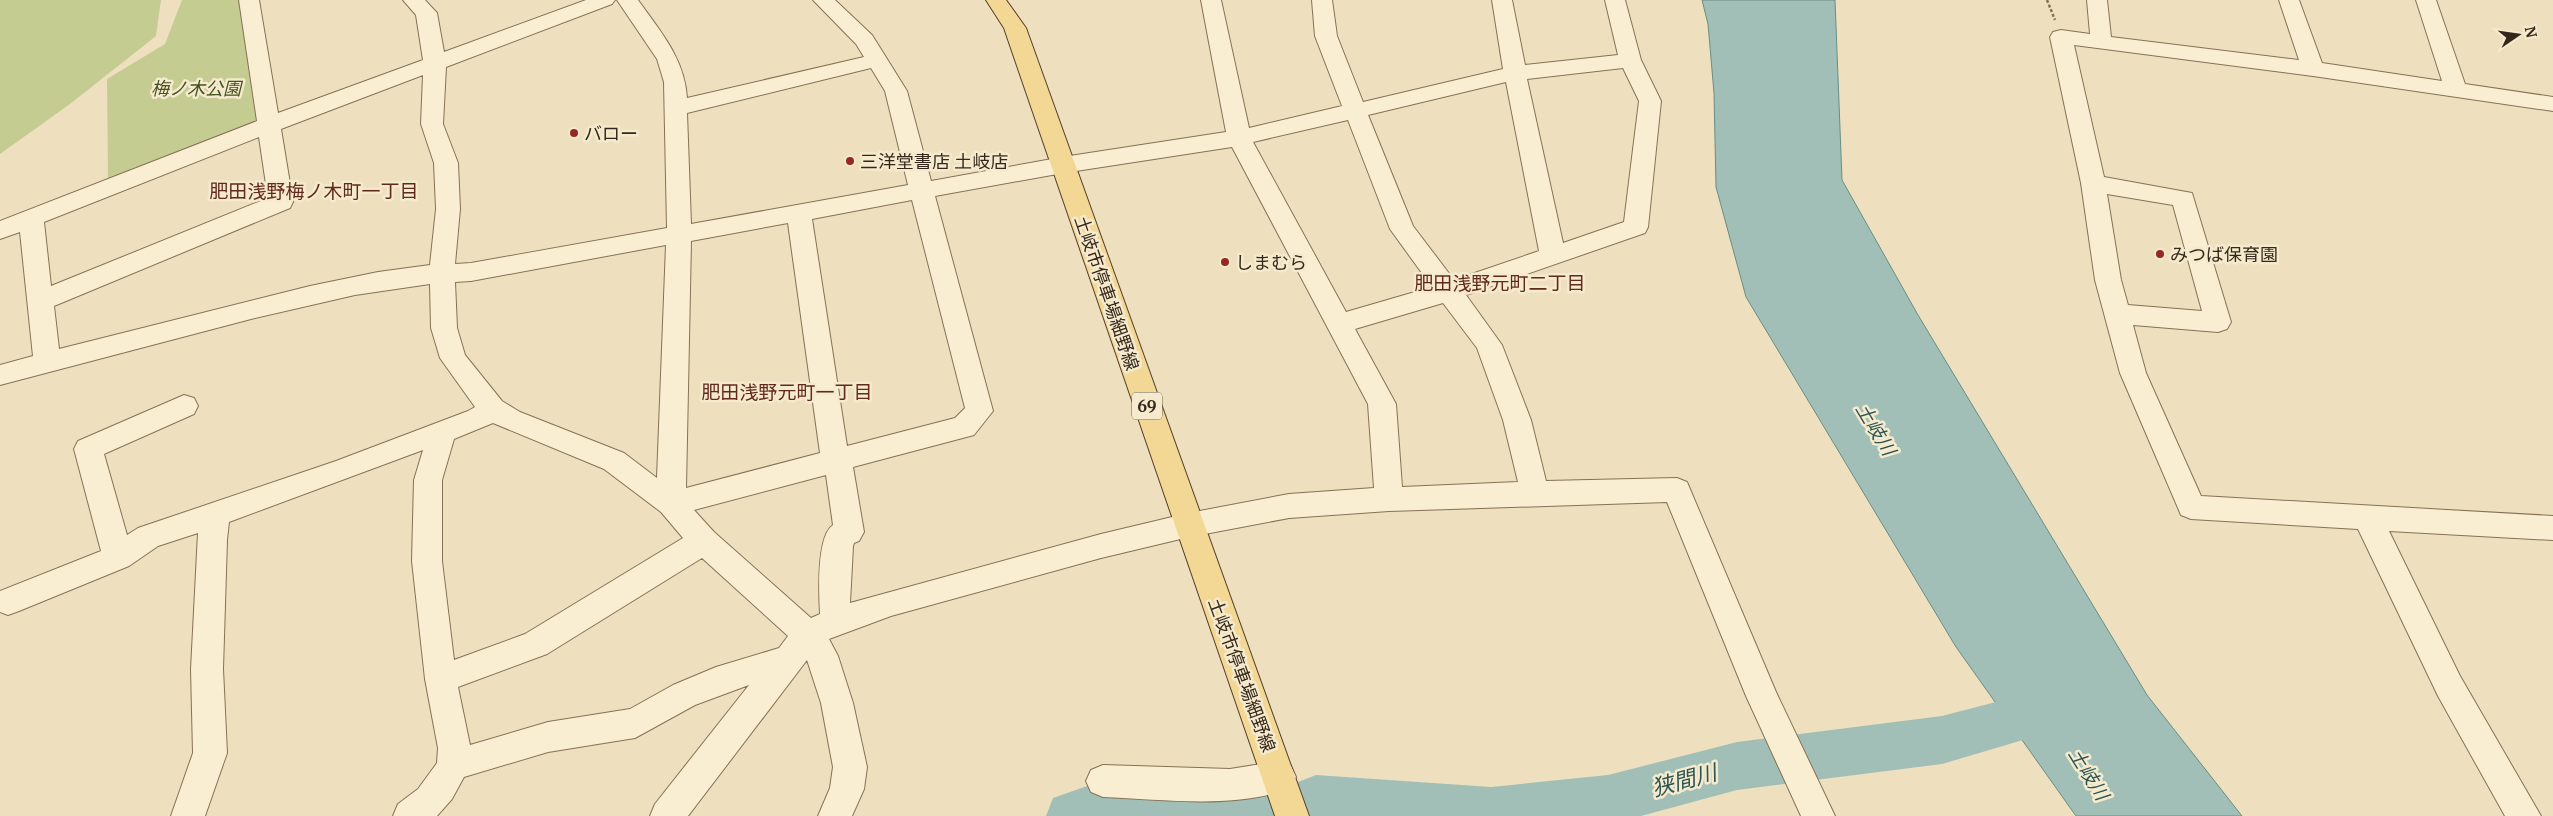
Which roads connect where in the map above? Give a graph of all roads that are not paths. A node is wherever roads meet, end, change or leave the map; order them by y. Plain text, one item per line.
1 (249, 0) edge
2 (413, 0) edge
3 (605, 0) edge
4 (627, 0) edge
5 (823, 0) edge
6 (996, 0) edge
7 (1211, 0) edge
8 (1322, 0) edge
9 (1502, 0) edge
10 (1615, 0) edge
11 (2097, 0) edge
12 (2288, 0) edge
13 (2426, 0) edge
14 (2101, 41) junction
15 (878, 60) junction
16 (1630, 60) junction
17 (435, 64) junction
18 (2313, 69) junction
19 (1514, 73) junction
20 (2456, 90) junction
21 (2553, 104) edge
22 (677, 108) junction
23 (1355, 110) junction
24 (269, 125) junction
25 (1239, 138) junction
26 (1063, 165) junction
27 (2093, 183) junction
28 (923, 190) junction
29 (799, 212) junction
30 (31, 218) junction
31 (0, 230) edge
32 (679, 234) junction
33 (1553, 256) junction
34 (442, 272) junction
35 (1448, 292) junction
36 (40, 301) junction
37 (2116, 314) junction
38 (1337, 324) junction
39 (47, 362) junction
40 (0, 375) edge
41 (184, 406) dead end
42 (492, 409) junction
43 (442, 432) junction
44 (835, 460) junction
45 (1535, 494) junction
46 (1389, 499) junction
47 (671, 504) junction
48 (216, 515) junction
49 (2368, 518) junction
50 (1189, 526) junction
51 (2553, 528) edge
52 (704, 541) junction
53 (118, 557) junction
54 (8, 602) dead end
55 (822, 628) junction
56 (788, 658) junction
57 (441, 679) junction
58 (454, 766) junction
59 (1279, 777) junction
60 (1103, 781) dead end
61 (417, 814) edge
62 (188, 816) edge
63 (667, 816) edge
64 (835, 816) edge
65 (1292, 816) edge
66 (1818, 816) edge
67 (2524, 816) edge

1 - 24 street
2 - 17 street
3 - 17 street
4 - 22 street
5 - 15 street
6 - 26 main road, 土岐市停車場細野線 / 69
7 - 25 street
8 - 23 street
9 - 19 street
10 - 16 street
11 - 14 street
12 - 18 street
13 - 20 street
14 - 18 street
14 - 27 street
15 - 22 street
15 - 28 street
16 - 19 street
16 - 33 street
17 - 24 street
17 - 34 street
18 - 20 street
19 - 23 street
19 - 33 street
20 - 21 street
22 - 32 street
23 - 25 street
23 - 35 street
24 - 30 street
24 - 36 street
25 - 26 street
25 - 38 street
26 - 28 street
26 - 50 main road, 土岐市停車場細野線 / 69
27 - 37 street
27 - 37 street
28 - 29 street
28 - 44 street
29 - 32 street
29 - 44 street
30 - 31 street
30 - 36 street
32 - 34 street
32 - 47 street
33 - 35 street
34 - 39 street
34 - 42 street
35 - 38 street
35 - 45 street
36 - 39 street
37 - 49 street
38 - 46 street
39 - 40 street
41 - 53 street
42 - 43 street
42 - 47 street
43 - 48 street
43 - 57 street
44 - 47 street
44 - 55 street
45 - 46 street
45 - 66 street
46 - 50 street
47 - 52 street
48 - 53 street
48 - 62 street
49 - 51 street
49 - 67 street
50 - 55 street
50 - 59 main road, 土岐市停車場細野線 / 69
52 - 55 street
52 - 57 street
53 - 54 street
55 - 56 street
55 - 64 street
56 - 58 street
56 - 63 street
57 - 58 street
58 - 61 street
59 - 60 street
59 - 65 main road, 土岐市停車場細野線 / 69

